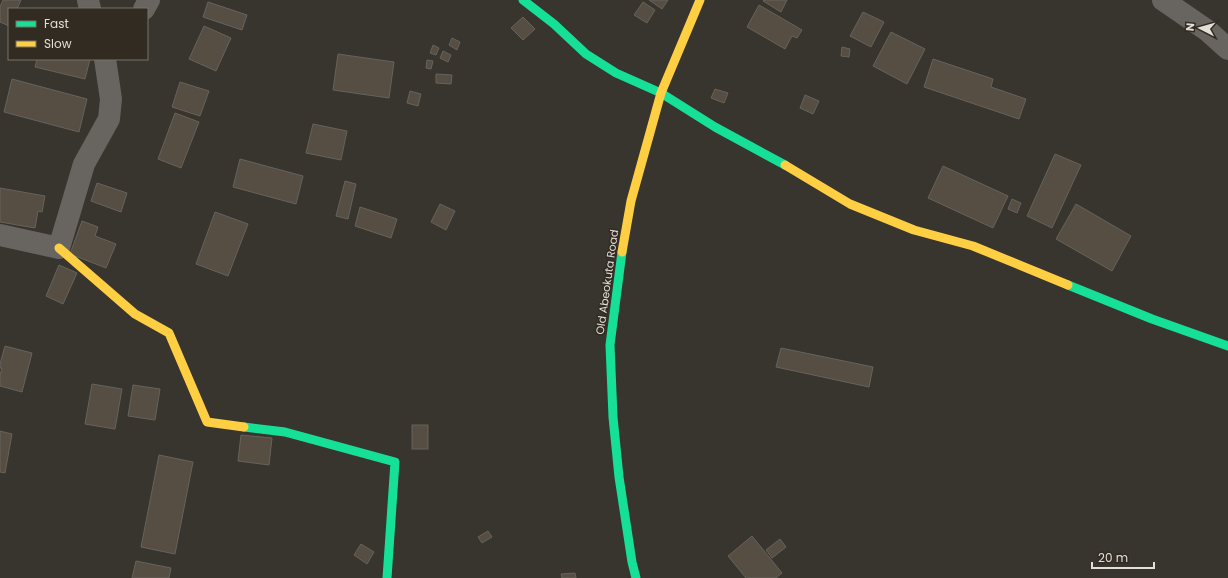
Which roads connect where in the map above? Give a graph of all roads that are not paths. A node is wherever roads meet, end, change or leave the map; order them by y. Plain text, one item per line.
1 (523, 0) edge
2 (700, 0) edge
3 (1163, 0) edge
4 (1228, 48) edge
5 (105, 60) edge
6 (661, 93) junction
7 (0, 235) edge
8 (59, 248) junction
9 (1228, 346) edge
10 (387, 578) edge
11 (636, 578) edge

1 - 6 main road
2 - 6 main road, Old Abeokuta Road
3 - 4 street
5 - 8 street
6 - 9 main road
6 - 11 main road, Old Abeokuta Road
7 - 8 street
8 - 10 main road

